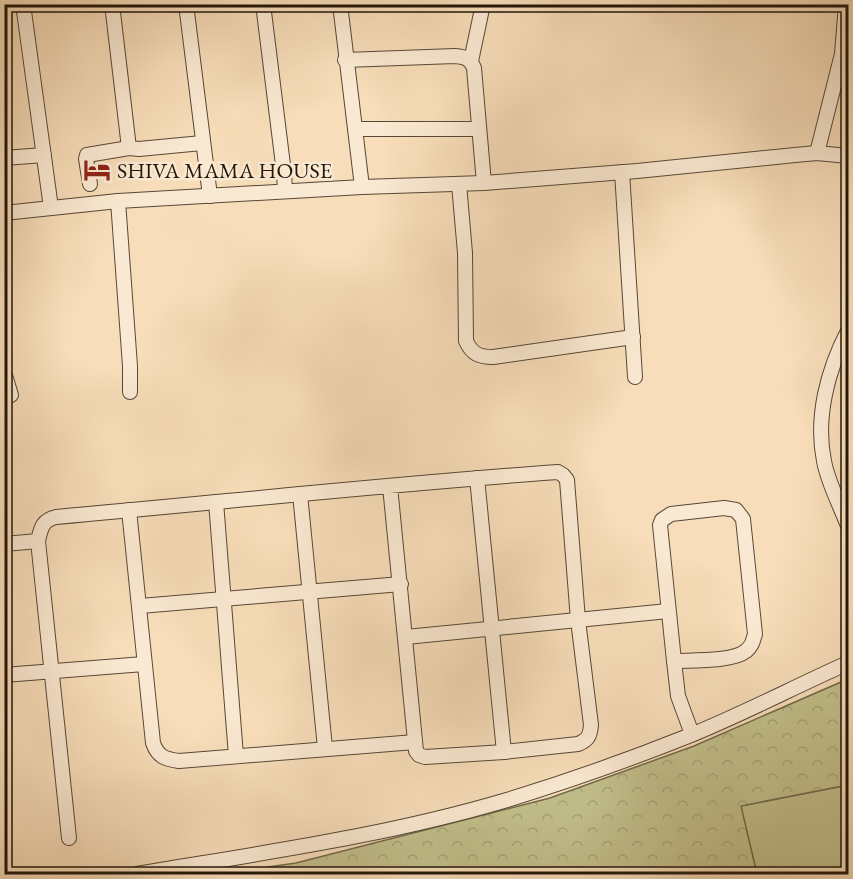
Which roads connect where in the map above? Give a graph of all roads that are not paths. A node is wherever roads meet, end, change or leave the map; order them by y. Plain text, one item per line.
1 (23, 4) edge
2 (112, 4) edge
3 (186, 4) edge
4 (263, 4) edge
5 (340, 4) edge
6 (483, 4) edge
7 (846, 4) edge
8 (345, 60) junction
9 (471, 61) junction
10 (355, 129) junction
11 (479, 129) junction
12 (202, 143) junction
13 (129, 148) junction
14 (817, 153) junction
15 (44, 154) junction
16 (849, 156) edge
17 (4, 158) edge
18 (622, 172) junction
19 (484, 183) junction
20 (90, 184) dead end
21 (459, 184) junction
22 (362, 187) junction
23 (285, 191) junction
24 (210, 196) junction
25 (118, 201) junction
26 (51, 208) junction
27 (4, 213) edge
28 (849, 331) edge
29 (633, 338) junction
30 (4, 372) edge
31 (635, 377) dead end
32 (129, 392) dead end
33 (11, 396) dead end
34 (477, 478) junction
35 (390, 486) junction
36 (300, 494) junction
37 (216, 502) junction
38 (129, 510) junction
39 (849, 526) edge
40 (39, 540) junction
41 (4, 544) edge
42 (401, 584) junction
43 (309, 592) junction
44 (224, 599) junction
45 (140, 606) junction
46 (668, 611) junction
47 (578, 620) junction
48 (491, 628) junction
49 (406, 637) junction
50 (674, 661) junction
51 (849, 663) edge
52 (144, 664) junction
53 (52, 671) junction
54 (4, 675) edge
55 (692, 735) junction
56 (415, 742) junction
57 (325, 748) junction
58 (504, 752) junction
59 (236, 756) junction
60 (69, 838) dead end
61 (137, 874) edge

1 - 15 street
2 - 13 street
3 - 12 street
4 - 23 street
5 - 8 street
6 - 9 street
7 - 14 street
8 - 9 street
8 - 10 street
9 - 11 street
10 - 11 street
10 - 22 street
11 - 19 street
12 - 13 street
12 - 24 street
13 - 20 street
14 - 16 street
14 - 18 street
15 - 17 street
15 - 26 street
18 - 19 street
18 - 29 street
19 - 21 street
21 - 22 street
21 - 29 street
22 - 23 street
23 - 24 street
24 - 25 street
25 - 26 street
25 - 32 street
26 - 27 street
28 - 39 street
29 - 31 street
30 - 33 street
34 - 35 street
34 - 47 street
34 - 48 street
35 - 36 street
35 - 42 street
36 - 37 street
36 - 43 street
37 - 38 street
37 - 44 street
38 - 40 street
38 - 45 street
40 - 41 street
40 - 53 street
42 - 43 street
42 - 49 street
43 - 44 street
43 - 57 street
44 - 45 street
44 - 59 street
45 - 52 street
46 - 47 street
46 - 50 street
46 - 50 street
47 - 48 street
47 - 58 street
48 - 49 street
48 - 58 street
49 - 56 street
50 - 55 street
51 - 55 street
52 - 53 street
52 - 59 street
53 - 54 street
53 - 60 street
55 - 61 street
56 - 57 street
56 - 58 street
57 - 59 street

